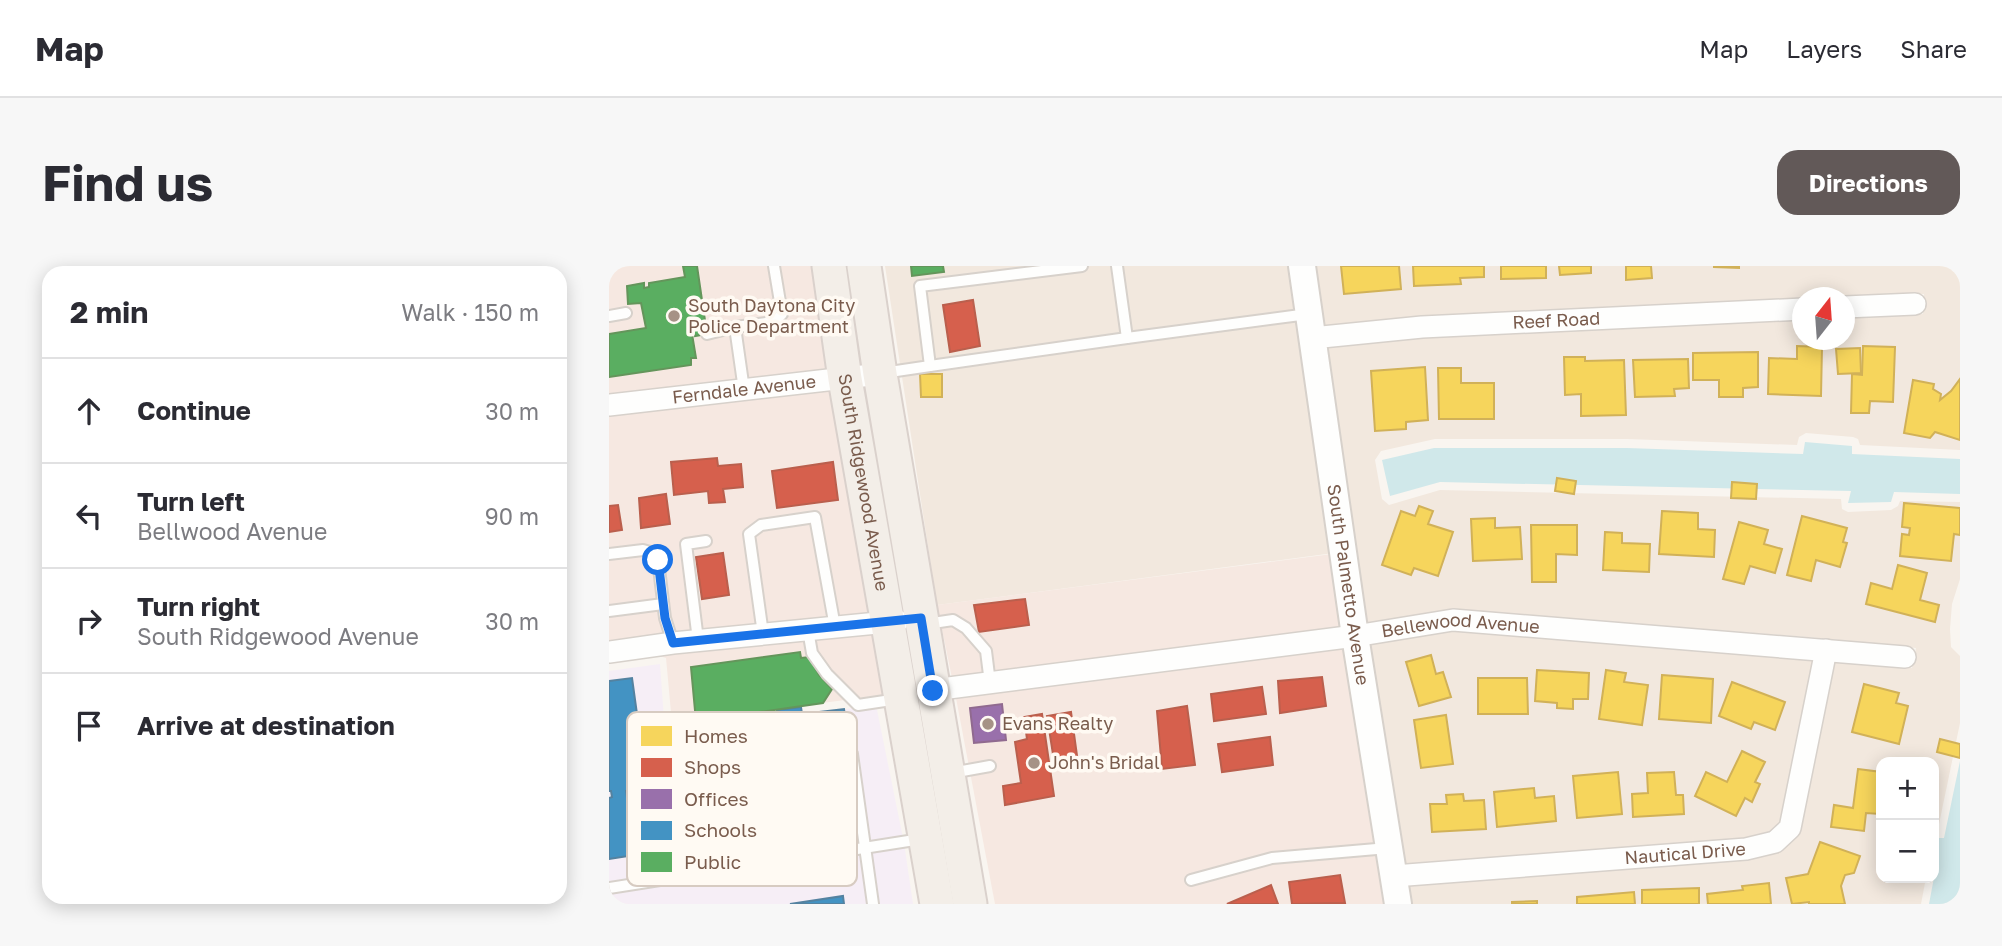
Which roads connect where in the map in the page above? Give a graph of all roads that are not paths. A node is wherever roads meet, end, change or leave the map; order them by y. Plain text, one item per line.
1 (774, 266) edge
2 (829, 266) edge
3 (864, 266) edge
4 (1082, 266) edge
5 (1117, 266) edge
6 (1302, 266) edge
7 (1915, 304) dead end
8 (1855, 307) edge
9 (1792, 310) edge
10 (626, 313) dead end
11 (609, 316) edge
12 (1310, 326) junction
13 (735, 327) junction
14 (707, 334) dead end
15 (1127, 338) junction
16 (930, 366) junction
17 (880, 374) junction
18 (845, 379) junction
19 (744, 390) junction
20 (609, 405) edge
21 (706, 541) dead end
22 (609, 554) edge
23 (663, 604) junction
24 (609, 611) edge
25 (922, 621) junction
26 (888, 622) junction
27 (835, 627) junction
28 (808, 630) junction
29 (763, 634) junction
30 (1355, 636) junction
31 (698, 640) junction
32 (673, 643) junction
33 (1826, 650) junction
34 (609, 652) edge
35 (1905, 657) dead end
36 (990, 683) junction
37 (933, 691) junction
38 (902, 699) junction
39 (990, 766) dead end
40 (948, 774) junction
41 (857, 790) edge
42 (958, 833) junction
43 (926, 838) junction
44 (865, 848) junction
45 (1389, 848) junction
46 (857, 849) edge
47 (1394, 876) junction
48 (1191, 880) dead end
49 (627, 885) edge
50 (609, 888) edge
51 (873, 904) edge
52 (937, 904) edge
53 (970, 904) edge
54 (1398, 904) edge

1 - 13 lane
2 - 18 main road, South Ridgewood Avenue
3 - 17 main road, South Ridgewood Avenue
4 - 16 lane
5 - 15 lane
6 - 12 street, South Palmetto Avenue
7 - 8 street
9 - 12 street, Reef Road
10 - 11 lane
12 - 15 lane
12 - 30 street, South Palmetto Avenue
13 - 14 lane
13 - 19 lane
15 - 16 lane
16 - 17 lane
17 - 18 street, Ferndale Avenue
17 - 25 main road, South Ridgewood Avenue
18 - 19 street, Ferndale Avenue
18 - 26 main road, South Ridgewood Avenue
19 - 20 street, Ferndale Avenue
21 - 31 lane
22 - 23 lane
23 - 24 lane
23 - 32 lane
25 - 26 street
25 - 36 lane
25 - 37 main road, South Ridgewood Avenue
26 - 27 street
26 - 38 main road, South Ridgewood Avenue
27 - 28 street
27 - 29 lane
28 - 29 street
28 - 38 lane
29 - 31 street
30 - 33 street, Bellewood Avenue
30 - 36 street, Bellewood Avenue
30 - 45 street, South Palmetto Avenue
31 - 32 street
32 - 34 street
33 - 35 street, Bellewood Avenue
33 - 47 street, Nautical Drive
36 - 37 street, Bellewood Avenue
37 - 40 main road, South Ridgewood Avenue
38 - 43 main road, South Ridgewood Avenue
39 - 40 lane
40 - 42 main road, South Ridgewood Avenue
41 - 44 lane
42 - 43 street
42 - 53 main road, South Ridgewood Avenue
43 - 44 lane
43 - 52 main road, South Ridgewood Avenue
44 - 46 lane
44 - 51 lane
45 - 47 street, South Palmetto Avenue
45 - 48 lane
47 - 54 street, South Palmetto Avenue
49 - 50 lane

